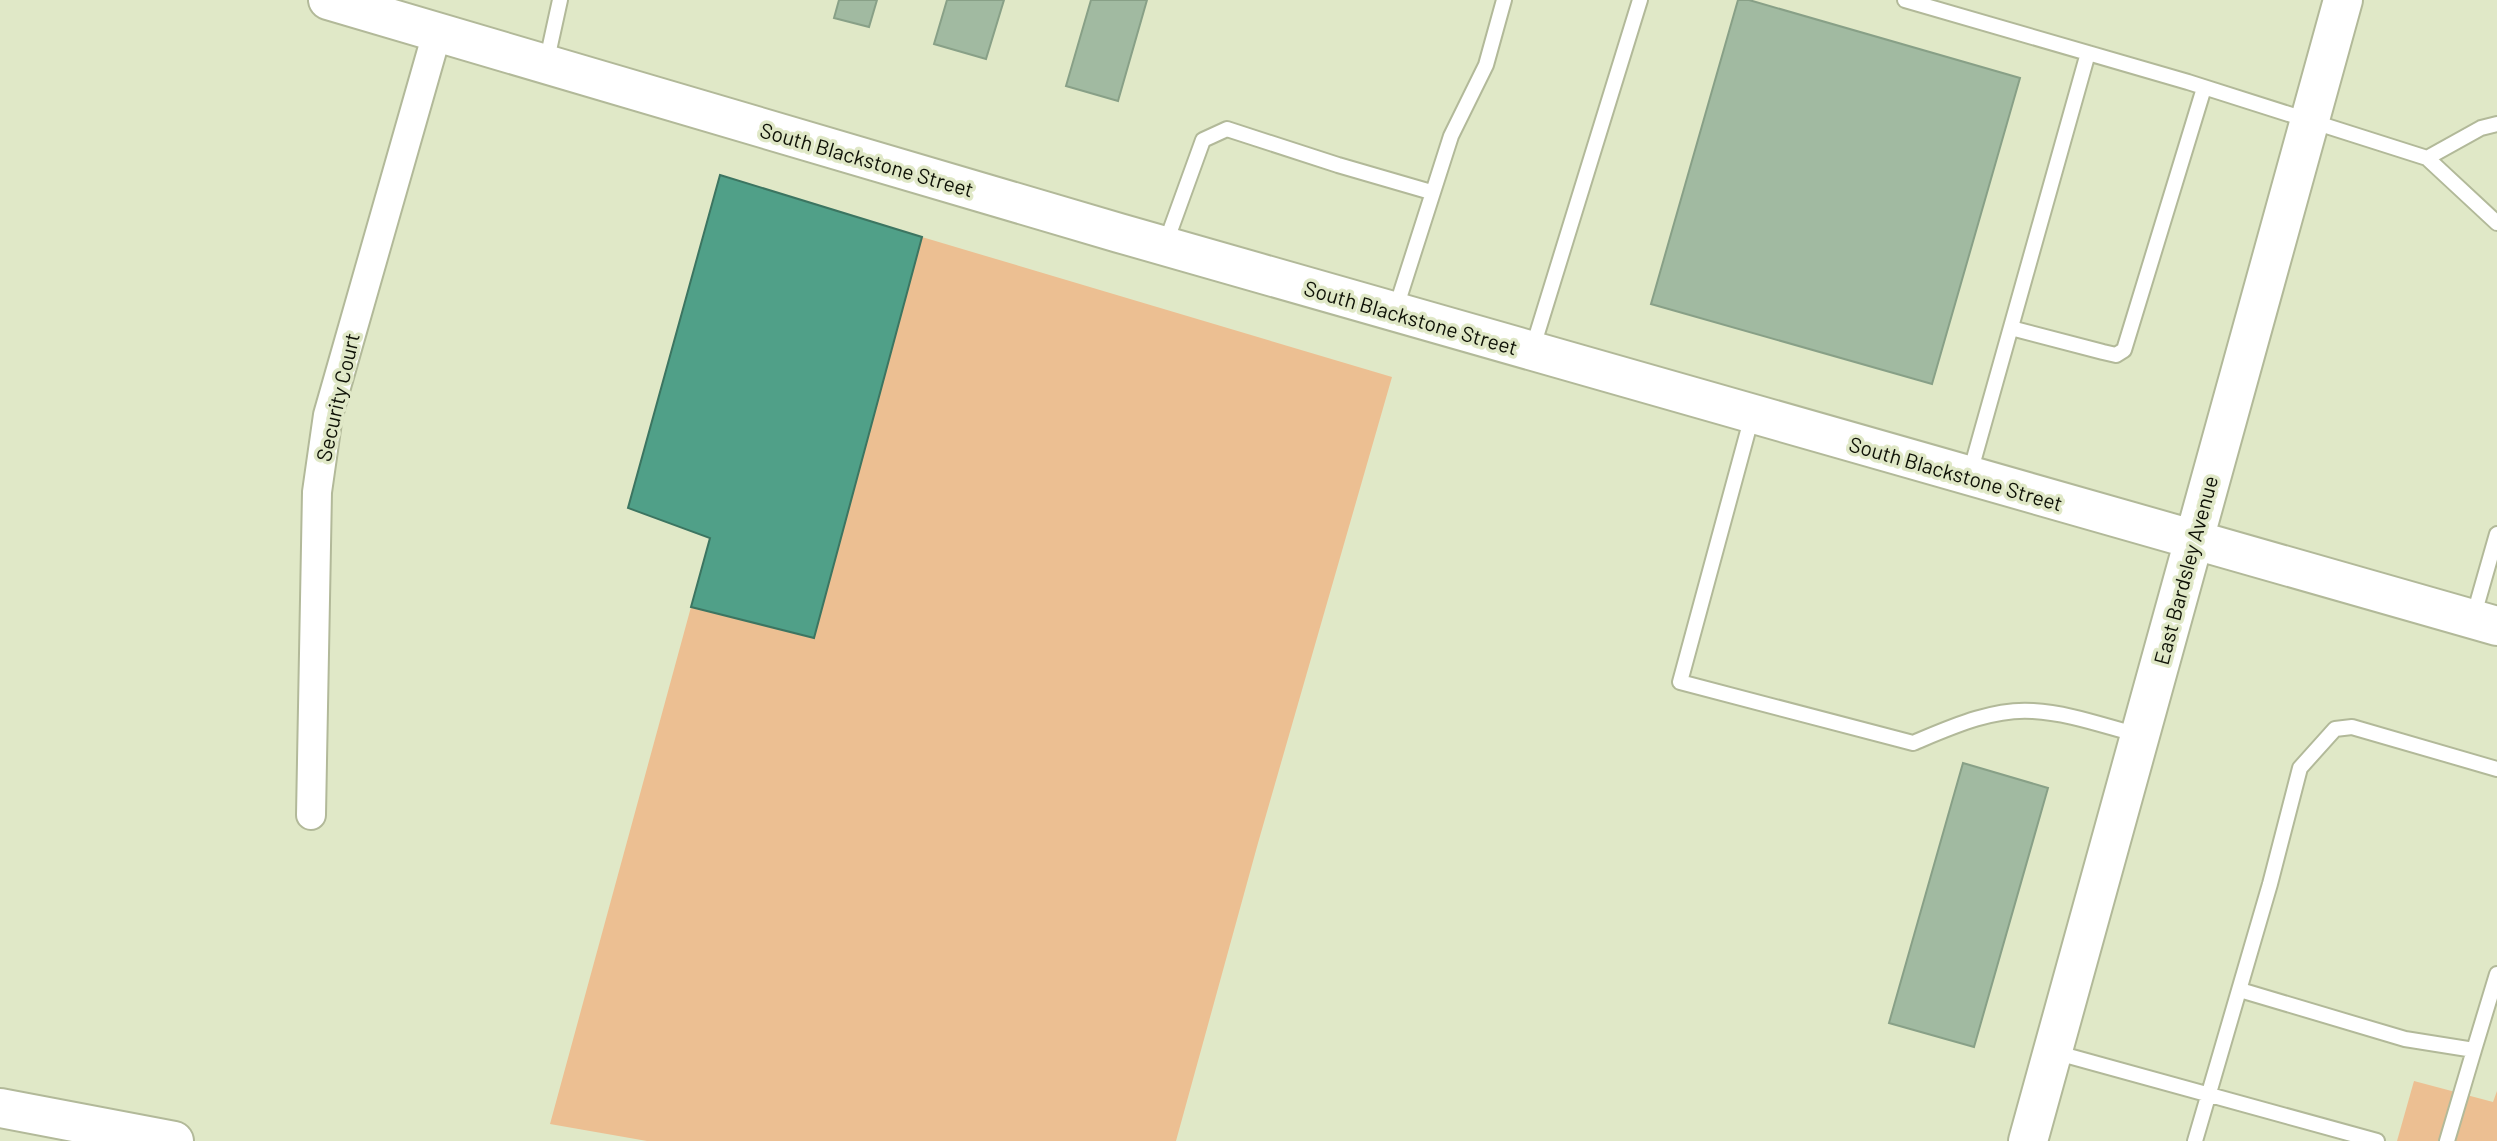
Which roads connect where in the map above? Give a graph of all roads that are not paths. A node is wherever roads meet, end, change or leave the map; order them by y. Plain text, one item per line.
1 (328, 0) edge
2 (559, 0) edge
3 (1504, 0) edge
4 (1640, 0) edge
5 (1905, 0) edge
6 (2343, 0) edge
7 (436, 33) junction
8 (2088, 53) junction
9 (546, 65) junction
10 (2204, 88) junction
11 (2309, 122) junction
12 (2497, 124) edge
13 (2427, 158) junction
14 (1431, 192) junction
15 (2494, 218) edge
16 (1165, 247) junction
17 (1395, 313) junction
18 (2011, 328) junction
19 (1532, 352) junction
20 (1752, 415) junction
21 (1969, 476) junction
22 (2497, 534) edge
23 (2194, 538) junction
24 (2485, 623) edge
25 (2140, 735) junction
26 (2497, 769) edge
27 (311, 815) dead end
28 (2497, 974) edge
29 (2240, 989) junction
30 (2474, 1050) junction
31 (2053, 1051) junction
32 (2208, 1094) junction
33 (0, 1108) edge
34 (174, 1141) edge
35 (2028, 1141) edge
36 (2195, 1141) edge
37 (2377, 1141) edge
38 (2446, 1141) edge

1 - 7 main road, South Blackstone Street
2 - 9 lane
3 - 14 lane
4 - 19 lane
5 - 8 lane
6 - 11 main road, East Bardsley Avenue
7 - 9 main road, South Blackstone Street
7 - 27 street, Security Court
8 - 10 lane
8 - 18 lane
9 - 16 main road, South Blackstone Street
10 - 11 lane
10 - 18 lane
11 - 13 lane
11 - 23 main road, East Bardsley Avenue
12 - 13 lane
13 - 15 lane
14 - 16 lane
14 - 17 lane
16 - 17 main road, South Blackstone Street
17 - 19 main road, South Blackstone Street
18 - 21 lane
19 - 20 main road, South Blackstone Street
20 - 21 main road, South Blackstone Street
20 - 25 lane
21 - 23 main road, South Blackstone Street
22 - 24 lane
23 - 24 main road, South Blackstone Street
23 - 25 main road, East Bardsley Avenue
25 - 31 main road, East Bardsley Avenue
26 - 29 lane
28 - 30 lane
29 - 30 lane
29 - 32 lane
30 - 38 lane
31 - 32 lane
31 - 35 main road, East Bardsley Avenue
32 - 36 lane
32 - 37 lane
33 - 34 main road

